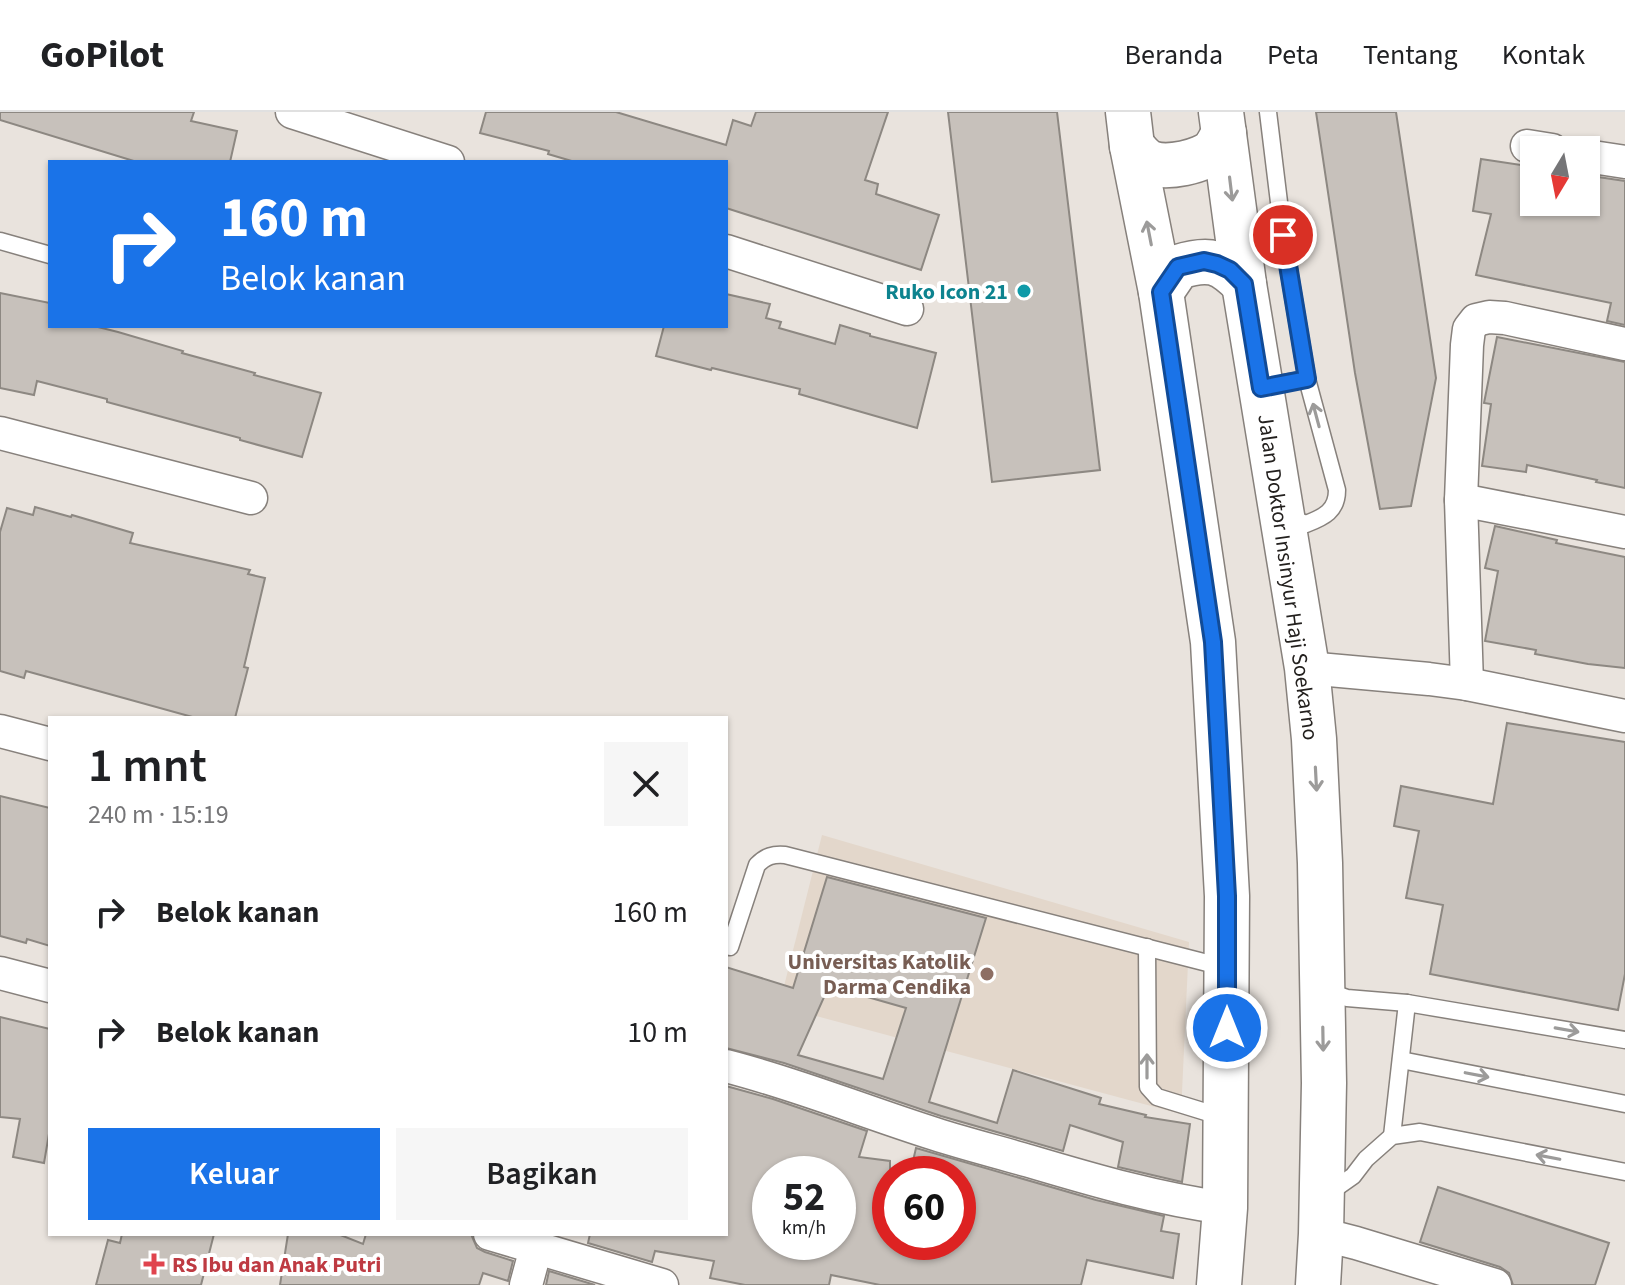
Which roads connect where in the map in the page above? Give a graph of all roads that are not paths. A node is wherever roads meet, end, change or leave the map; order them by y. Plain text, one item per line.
1 (292, 112) edge
2 (1268, 112) edge
3 (1223, 122) edge
4 (1130, 129) edge
5 (1600, 158) edge
6 (442, 160) edge
7 (1625, 162) edge
8 (1283, 235) junction
9 (1238, 239) junction
10 (0, 241) edge
11 (728, 252) edge
12 (48, 254) edge
13 (1244, 284) junction
14 (1161, 292) junction
15 (907, 309) dead end
16 (1625, 344) edge
17 (1307, 379) junction
18 (1261, 388) junction
19 (0, 433) edge
20 (251, 498) dead end
21 (1461, 500) junction
22 (1282, 514) junction
23 (1625, 532) edge
24 (1307, 668) junction
25 (1467, 684) junction
26 (1625, 716) edge
27 (0, 731) edge
28 (48, 743) edge
29 (730, 947) dead end
30 (1147, 947) junction
31 (1227, 969) junction
32 (0, 973) edge
33 (48, 985) edge
34 (1323, 990) junction
35 (1407, 1003) junction
36 (1625, 1040) edge
37 (1401, 1060) junction
38 (728, 1067) edge
39 (1625, 1104) edge
40 (1226, 1118) junction
41 (1392, 1136) junction
42 (1625, 1172) edge
43 (1225, 1208) junction
44 (1322, 1216) junction
45 (497, 1236) edge
46 (536, 1248) junction
47 (526, 1285) edge
48 (662, 1285) edge
49 (1219, 1285) edge
50 (1318, 1285) edge
51 (1495, 1285) edge

1 - 6 street
2 - 8 lane
3 - 4 main road
3 -> 9 main road, Jalan Doktor Insinyur Haji Soekarno
14 -> 4 main road
5 - 7 street
8 - 9 lane
8 - 17 lane
9 - 13 main road, Jalan Doktor Insinyur Haji Soekarno
10 - 12 lane
11 - 15 street
13 - 14 main road
13 - 18 main road, Jalan Doktor Insinyur Haji Soekarno
14 - 31 main road
16 - 21 street
17 - 18 lane
22 -> 17 lane
18 - 22 main road, Jalan Doktor Insinyur Haji Soekarno
19 - 20 street
21 - 23 street
21 - 25 street
22 - 24 main road, Jalan Doktor Insinyur Haji Soekarno
24 - 25 street
24 -> 34 main road, Jalan Doktor Insinyur Haji Soekarno
25 - 26 street
27 - 28 street
29 - 30 lane
30 - 31 lane
40 -> 30 lane
31 - 40 main road
32 - 33 street
34 - 35 lane
34 -> 44 main road, Jalan Doktor Insinyur Haji Soekarno
35 -> 36 lane
35 - 37 lane
37 -> 39 lane
37 - 41 lane
38 - 43 street
40 - 43 main road
42 -> 41 lane
41 - 44 lane
43 - 49 main road
44 - 50 main road, Jalan Doktor Insinyur Haji Soekarno
44 - 51 street
45 - 46 street
46 - 47 street
46 - 48 street

